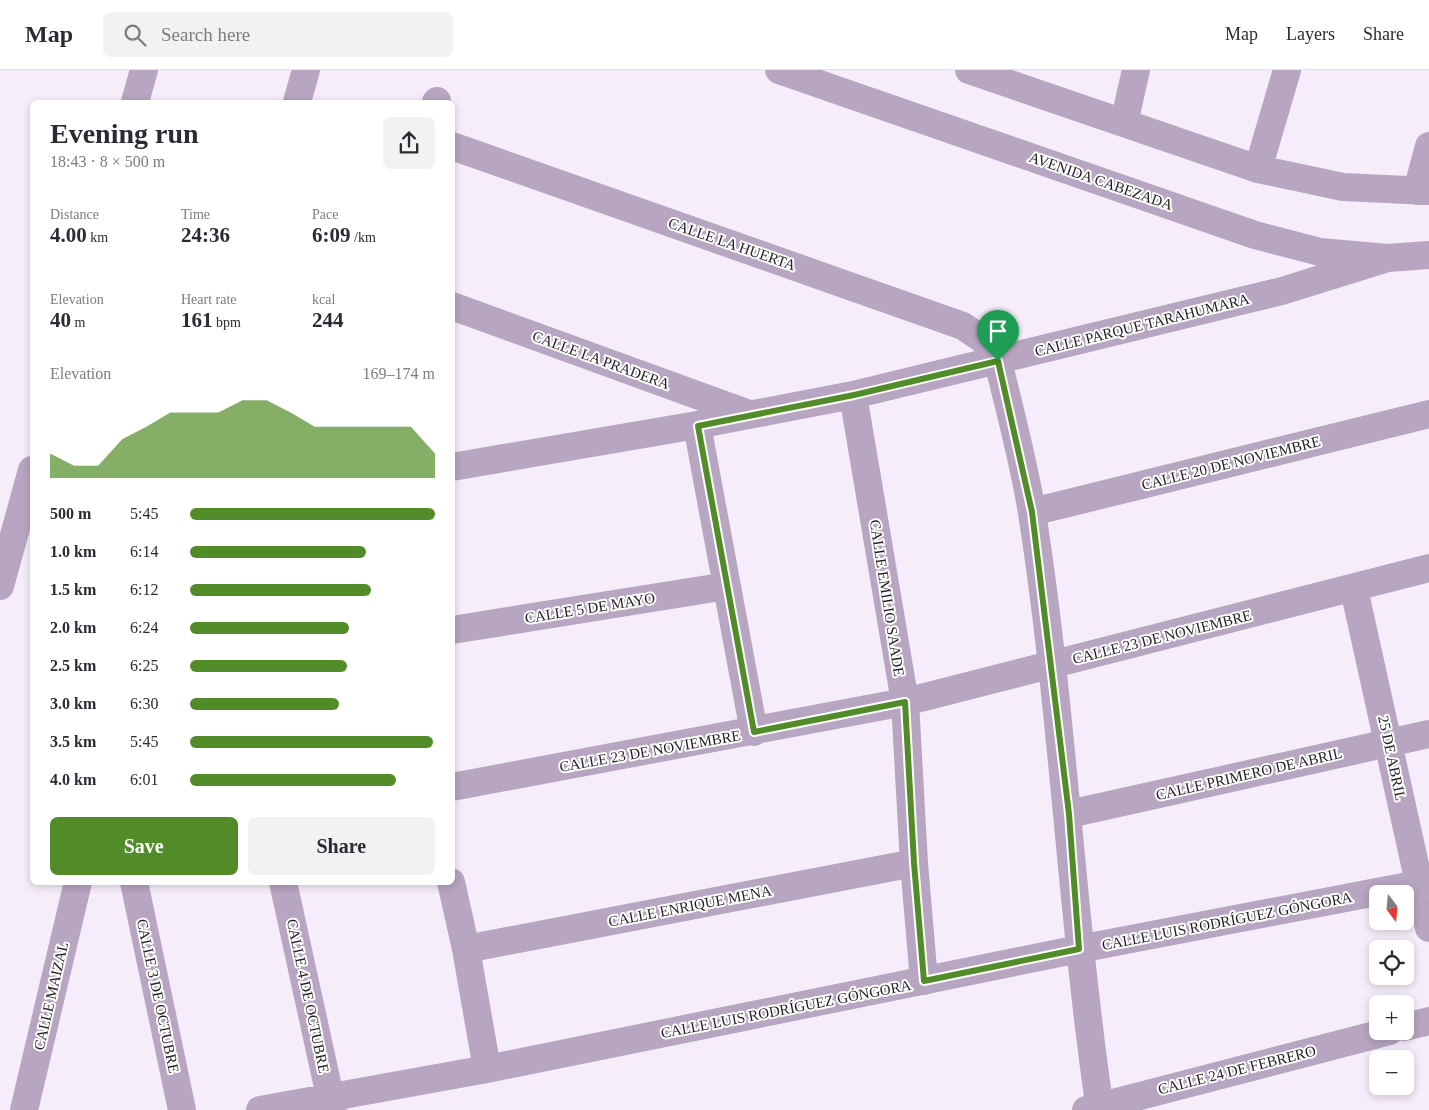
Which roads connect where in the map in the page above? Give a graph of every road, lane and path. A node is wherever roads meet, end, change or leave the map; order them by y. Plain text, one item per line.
1 (144, 70) edge
2 (306, 70) edge
3 (780, 70) edge
4 (969, 70) edge
5 (1136, 70) edge
6 (1287, 70) edge
7 (136, 100) edge
8 (298, 100) edge
9 (1124, 123) junction
10 (1429, 146) edge
11 (455, 147) edge
12 (1258, 169) junction
13 (1423, 191) edge
14 (1429, 255) edge
15 (1388, 258) junction
16 (455, 307) edge
17 (998, 361) junction
18 (854, 395) junction
19 (750, 414) junction
20 (1429, 414) edge
21 (698, 426) junction
22 (455, 466) edge
23 (30, 478) edge
24 (1032, 512) junction
25 (15, 541) edge
26 (1429, 568) edge
27 (0, 586) edge
28 (727, 586) junction
29 (1354, 589) junction
30 (455, 630) edge
31 (1052, 664) junction
32 (905, 702) junction
33 (754, 732) junction
34 (1429, 734) edge
35 (1390, 743) junction
36 (455, 785) edge
37 (1069, 814) junction
38 (914, 863) junction
39 (1424, 883) edge
40 (77, 885) edge
41 (135, 885) edge
42 (284, 885) edge
43 (451, 885) edge
44 (1429, 928) edge
45 (466, 949) junction
46 (1079, 949) junction
47 (924, 981) junction
48 (1429, 1021) edge
49 (1414, 1025) edge
50 (1369, 1036) edge
51 (487, 1069) junction
52 (332, 1104) edge
53 (1095, 1108) edge
54 (24, 1110) edge
55 (182, 1110) edge
56 (260, 1110) edge

1 - 7 street
2 - 8 street
3 - 15 street, AVENIDA CABEZADA
4 - 9 street
5 - 9 street
6 - 12 street
9 - 12 street
10 - 13 street
11 - 17 street, CALLE LA HUERTA
12 - 13 street
14 - 15 street, AVENIDA CABEZADA
15 - 17 street, CALLE PARQUE TARAHUMARA
16 - 19 street, CALLE LA PRADERA
17 - 18 street, CALLE PARQUE TARAHUMARA
17 - 24 street, CALLE LA HUERTA
18 - 19 street, CALLE PARQUE TARAHUMARA
18 - 32 street, CALLE EMILIO SAADE
19 - 21 street, CALLE PARQUE TARAHUMARA
20 - 24 street, CALLE 20 DE NOVIEMBRE
21 - 22 street, CALLE PARQUE TARAHUMARA
21 - 28 street
23 - 25 street
24 - 31 street, CALLE LA HUERTA
25 - 27 street
26 - 29 street, CALLE 23 DE NOVIEMBRE
28 - 30 street, CALLE 5 DE MAYO
28 - 33 street
29 - 31 street, CALLE 23 DE NOVIEMBRE
29 - 35 street, 25 DE ABRIL
31 - 32 street, CALLE 23 DE NOVIEMBRE
31 - 37 street, CALLE LA HUERTA
32 - 33 street, CALLE 23 DE NOVIEMBRE
32 - 38 street, CALLE EMILIO SAADE
33 - 36 street, CALLE 23 DE NOVIEMBRE
34 - 35 street, CALLE PRIMERO DE ABRIL
35 - 37 street, CALLE PRIMERO DE ABRIL
35 - 39 street, 25 DE ABRIL
37 - 46 street, CALLE LA HUERTA
38 - 45 street, CALLE ENRIQUE MENA
38 - 47 street, CALLE EMILIO SAADE
39 - 44 street, 25 DE ABRIL
39 - 46 street, CALLE LUIS RODRÍGUEZ GÓNGORA
40 - 54 street, CALLE MAIZAL
41 - 55 street, CALLE 3 DE OCTUBRE
42 - 52 street, CALLE 4 DE OCTUBRE
43 - 45 street
45 - 51 street
46 - 47 street, CALLE LUIS RODRÍGUEZ GÓNGORA
46 - 53 street, CALLE LA HUERTA
47 - 51 street, CALLE LUIS RODRÍGUEZ GÓNGORA
48 - 49 street
50 - 53 street, CALLE 24 DE FEBRERO
51 - 52 street, CALLE LUIS RODRÍGUEZ GÓNGORA
52 - 56 street, CALLE LUIS RODRÍGUEZ GÓNGORA

